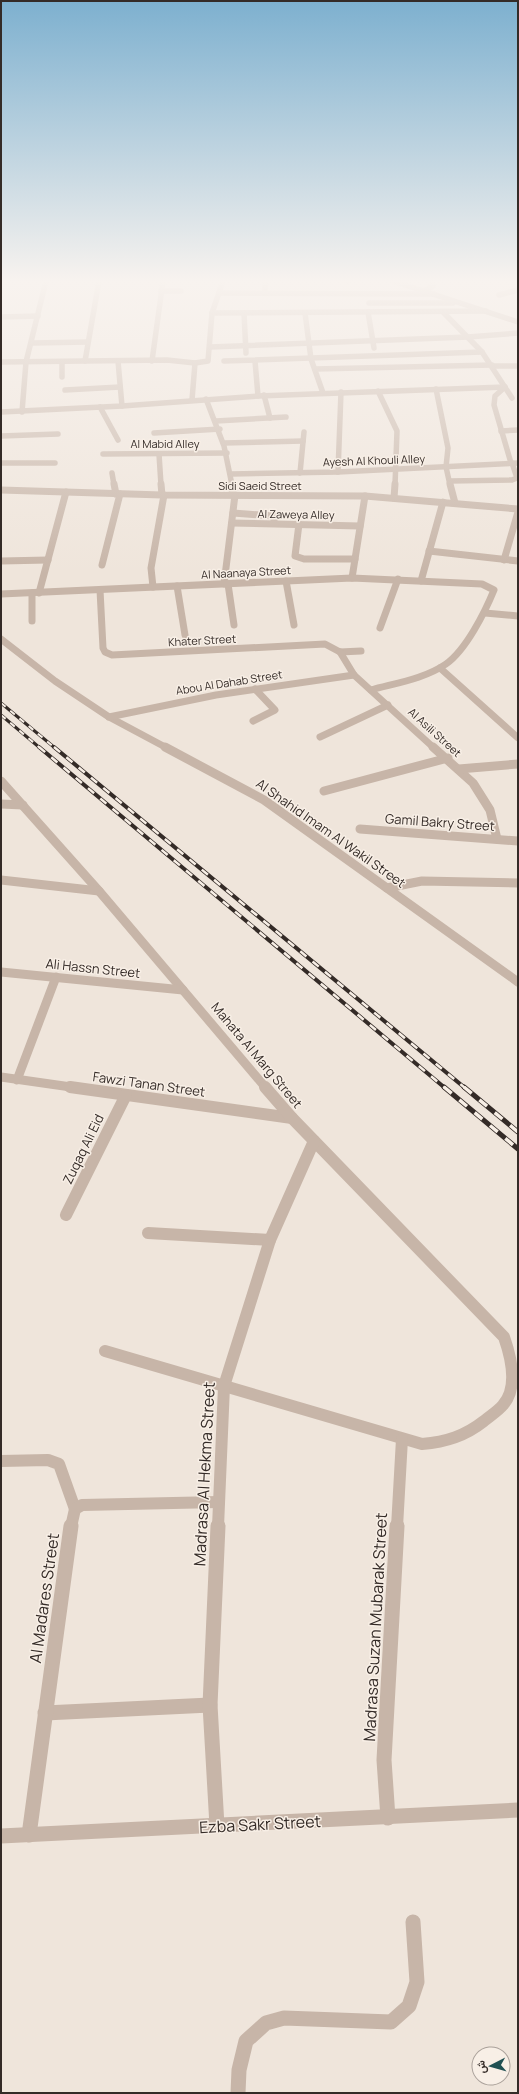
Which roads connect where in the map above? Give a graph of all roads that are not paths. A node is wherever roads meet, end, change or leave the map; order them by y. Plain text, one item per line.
1 (25, 379) edge
2 (119, 379) edge
3 (194, 379) edge
4 (258, 379) edge
5 (318, 379) edge
6 (500, 379) edge
7 (120, 387) junction
8 (505, 387) junction
9 (436, 389) junction
10 (65, 390) dead end
11 (378, 391) junction
12 (341, 392) junction
13 (323, 393) junction
14 (261, 396) junction
15 (515, 398) edge
16 (206, 399) junction
17 (494, 399) junction
18 (192, 400) junction
19 (122, 406) junction
20 (100, 407) junction
21 (1, 412) edge
22 (22, 412) junction
23 (286, 417) dead end
24 (270, 418) junction
25 (216, 421) junction
26 (220, 429) junction
27 (518, 430) edge
28 (501, 431) junction
29 (304, 432) dead end
30 (154, 433) dead end
31 (58, 434) dead end
32 (1, 436) edge
33 (118, 440) dead end
34 (303, 441) junction
35 (224, 444) junction
36 (227, 453) junction
37 (103, 454) dead end
38 (159, 454) junction
39 (1, 463) edge
40 (55, 463) dead end
41 (514, 463) edge
42 (446, 467) junction
43 (396, 470) junction
44 (338, 472) junction
45 (112, 473) dead end
46 (300, 473) junction
47 (231, 474) junction
48 (450, 482) junction
49 (1, 490) edge
50 (66, 492) junction
51 (118, 494) junction
52 (163, 495) junction
53 (234, 495) junction
54 (365, 496) junction
55 (394, 498) junction
56 (443, 502) junction
57 (454, 503) junction
58 (518, 511) edge
59 (233, 513) junction
60 (232, 523) junction
61 (274, 523) junction
62 (300, 524) junction
63 (360, 526) junction
64 (429, 552) junction
65 (355, 559) junction
66 (1, 560) edge
67 (48, 560) junction
68 (504, 560) junction
69 (518, 561) edge
70 (102, 565) dead end
71 (352, 578) junction
72 (398, 579) junction
73 (286, 581) junction
74 (421, 581) junction
75 (226, 584) junction
76 (177, 586) junction
77 (152, 587) junction
78 (100, 590) junction
79 (36, 593) junction
80 (1, 594) edge
81 (485, 613) junction
82 (518, 616) edge
83 (32, 621) dead end
84 (234, 625) dead end
85 (294, 625) dead end
86 (380, 628) dead end
87 (184, 635) dead end
88 (1, 639) edge
89 (361, 651) dead end
90 (340, 652) junction
91 (440, 668) junction
92 (354, 675) junction
93 (255, 689) junction
94 (371, 690) junction
95 (388, 705) junction
96 (109, 717) junction
97 (253, 721) dead end
98 (320, 737) dead end
99 (518, 738) edge
100 (448, 758) junction
101 (518, 764) edge
102 (459, 769) junction
103 (1, 781) edge
104 (324, 791) dead end
105 (1, 804) edge
106 (23, 805) junction
107 (360, 829) dead end
108 (497, 839) junction
109 (518, 841) edge
110 (1, 880) edge
111 (518, 883) edge
112 (387, 888) junction
113 (99, 891) junction
114 (1, 972) edge
115 (56, 977) junction
116 (516, 978) edge
117 (183, 990) junction
118 (1, 1077) edge
119 (17, 1080) junction
120 (126, 1095) junction
121 (292, 1118) junction
122 (314, 1140) junction
123 (66, 1216) dead end
124 (148, 1232) dead end
125 (270, 1240) junction
126 (105, 1351) dead end
127 (515, 1384) edge
128 (224, 1386) junction
129 (402, 1439) junction
130 (1, 1461) edge
131 (219, 1502) junction
132 (75, 1509) junction
133 (210, 1706) junction
134 (45, 1713) junction
135 (518, 1810) edge
136 (388, 1818) junction
137 (217, 1826) junction
138 (29, 1835) junction
139 (1, 1836) edge
140 (413, 1922) dead end
141 (238, 2093) edge

1 - 22 street
2 - 7 street
3 - 18 street
4 - 14 street
5 - 13 street
6 - 8 street
7 - 10 street
7 - 19 street
8 - 9 street
8 - 15 street
8 - 17 street
9 - 11 street
9 - 42 street
11 - 12 street
11 - 43 street
12 - 13 street
12 - 44 street
13 - 14 street
14 - 16 street
14 - 24 street
15 - 17 street
16 - 18 street
16 - 25 street
17 - 28 street
18 - 19 street
19 - 20 street
20 - 22 street
20 - 33 street
21 - 22 street
23 - 24 street
24 - 25 street
25 - 26 street
26 - 30 street
26 - 35 street
27 - 28 street
28 - 41 street
29 - 34 street
31 - 32 street
34 - 35 street
34 - 46 street
35 - 36 street
36 - 38 street, Al Mabid Alley
36 - 47 street
37 - 38 street, Al Mabid Alley
38 - 52 street
39 - 40 street
41 - 42 street, Ayesh Al Khouli Alley
41 - 48 street
42 - 43 street, Ayesh Al Khouli Alley
42 - 48 street
43 - 44 street, Ayesh Al Khouli Alley
43 - 55 street
44 - 46 street, Ayesh Al Khouli Alley
45 - 51 street
46 - 47 street, Ayesh Al Khouli Alley
47 - 53 street
48 - 57 street
49 - 50 street, Sidi Saeid Street
50 - 51 street, Sidi Saeid Street
50 - 67 street
51 - 52 street, Sidi Saeid Street
51 - 70 street
52 - 53 street, Sidi Saeid Street
52 - 77 street
53 - 54 street, Sidi Saeid Street
53 - 59 street
54 - 55 street, Sidi Saeid Street
54 - 63 street
55 - 56 street, Sidi Saeid Street
56 - 57 street, Sidi Saeid Street
56 - 64 street
57 - 58 street, Sidi Saeid Street
58 - 68 street
59 - 60 street
59 - 61 street
60 - 61 street, Al Zaweya Alley
60 - 75 street
61 - 62 street, Al Zaweya Alley
62 - 63 street, Al Zaweya Alley
62 - 65 street
63 - 65 street
64 - 68 street
64 - 74 street
65 - 71 street
66 - 67 street
67 - 79 street
68 - 69 street
71 - 72 street, Al Naanaya Street
71 - 73 street, Al Naanaya Street
72 - 74 street, Al Naanaya Street
72 - 86 street
73 - 75 street, Al Naanaya Street
73 - 85 street
74 - 81 street, Al Naanaya Street
75 - 76 street, Al Naanaya Street
75 - 84 street
76 - 77 street, Al Naanaya Street
76 - 87 street
77 - 78 street, Al Naanaya Street
78 - 79 street, Al Naanaya Street
78 - 90 street, Khater Street
79 - 80 street, Al Naanaya Street
79 - 83 street
81 - 82 street
81 - 91 street
88 - 96 street, Al Shahid Imam Al Wakil Street
89 - 90 street, Khater Street
90 - 92 street, Al Asili Street
91 - 94 street
91 - 99 street
92 - 93 street, Abou Al Dahab Street
92 - 94 street, Al Asili Street
93 - 96 street, Abou Al Dahab Street
93 - 97 street
94 - 95 street, Al Asili Street
95 - 98 street
95 - 100 street, Al Asili Street
96 - 112 street, Al Shahid Imam Al Wakil Street
100 - 102 street, Al Asili Street
100 - 104 street
101 - 102 street
102 - 108 street, Al Asili Street
103 - 106 street, Mahata Al Marg Street
105 - 106 street
106 - 113 street, Mahata Al Marg Street
107 - 108 street, Gamil Bakry Street
108 - 109 street, Gamil Bakry Street
110 - 113 street
111 - 112 street
112 - 116 street, Al Shahid Imam Al Wakil Street
113 - 117 street, Mahata Al Marg Street
114 - 115 street, Ali Hassn Street
115 - 117 street, Ali Hassn Street
115 - 119 street
117 - 121 street, Mahata Al Marg Street
118 - 119 street, Fawzi Tanan Street
119 - 120 street, Fawzi Tanan Street
120 - 121 street, Fawzi Tanan Street
120 - 123 street, Zuqaq Ali Eid
121 - 122 street, Mahata Al Marg Street
122 - 125 street, Madrasa Al Hekma Street
122 - 127 street, Mahata Al Marg Street
124 - 125 street
125 - 128 street, Madrasa Al Hekma Street
126 - 128 street
127 - 129 street
128 - 129 street
128 - 131 street, Madrasa Al Hekma Street
129 - 136 street, Madrasa Suzan Mubarak Street
130 - 132 street
131 - 132 street
131 - 133 street, Madrasa Al Hekma Street
132 - 134 street, Al Madares Street
133 - 134 street
133 - 137 street, Madrasa Al Hekma Street
134 - 138 street, Al Madares Street
135 - 136 street, Ezba Sakr Street
136 - 137 street, Ezba Sakr Street
137 - 138 street, Ezba Sakr Street
138 - 139 street, Ezba Sakr Street
140 - 141 street

